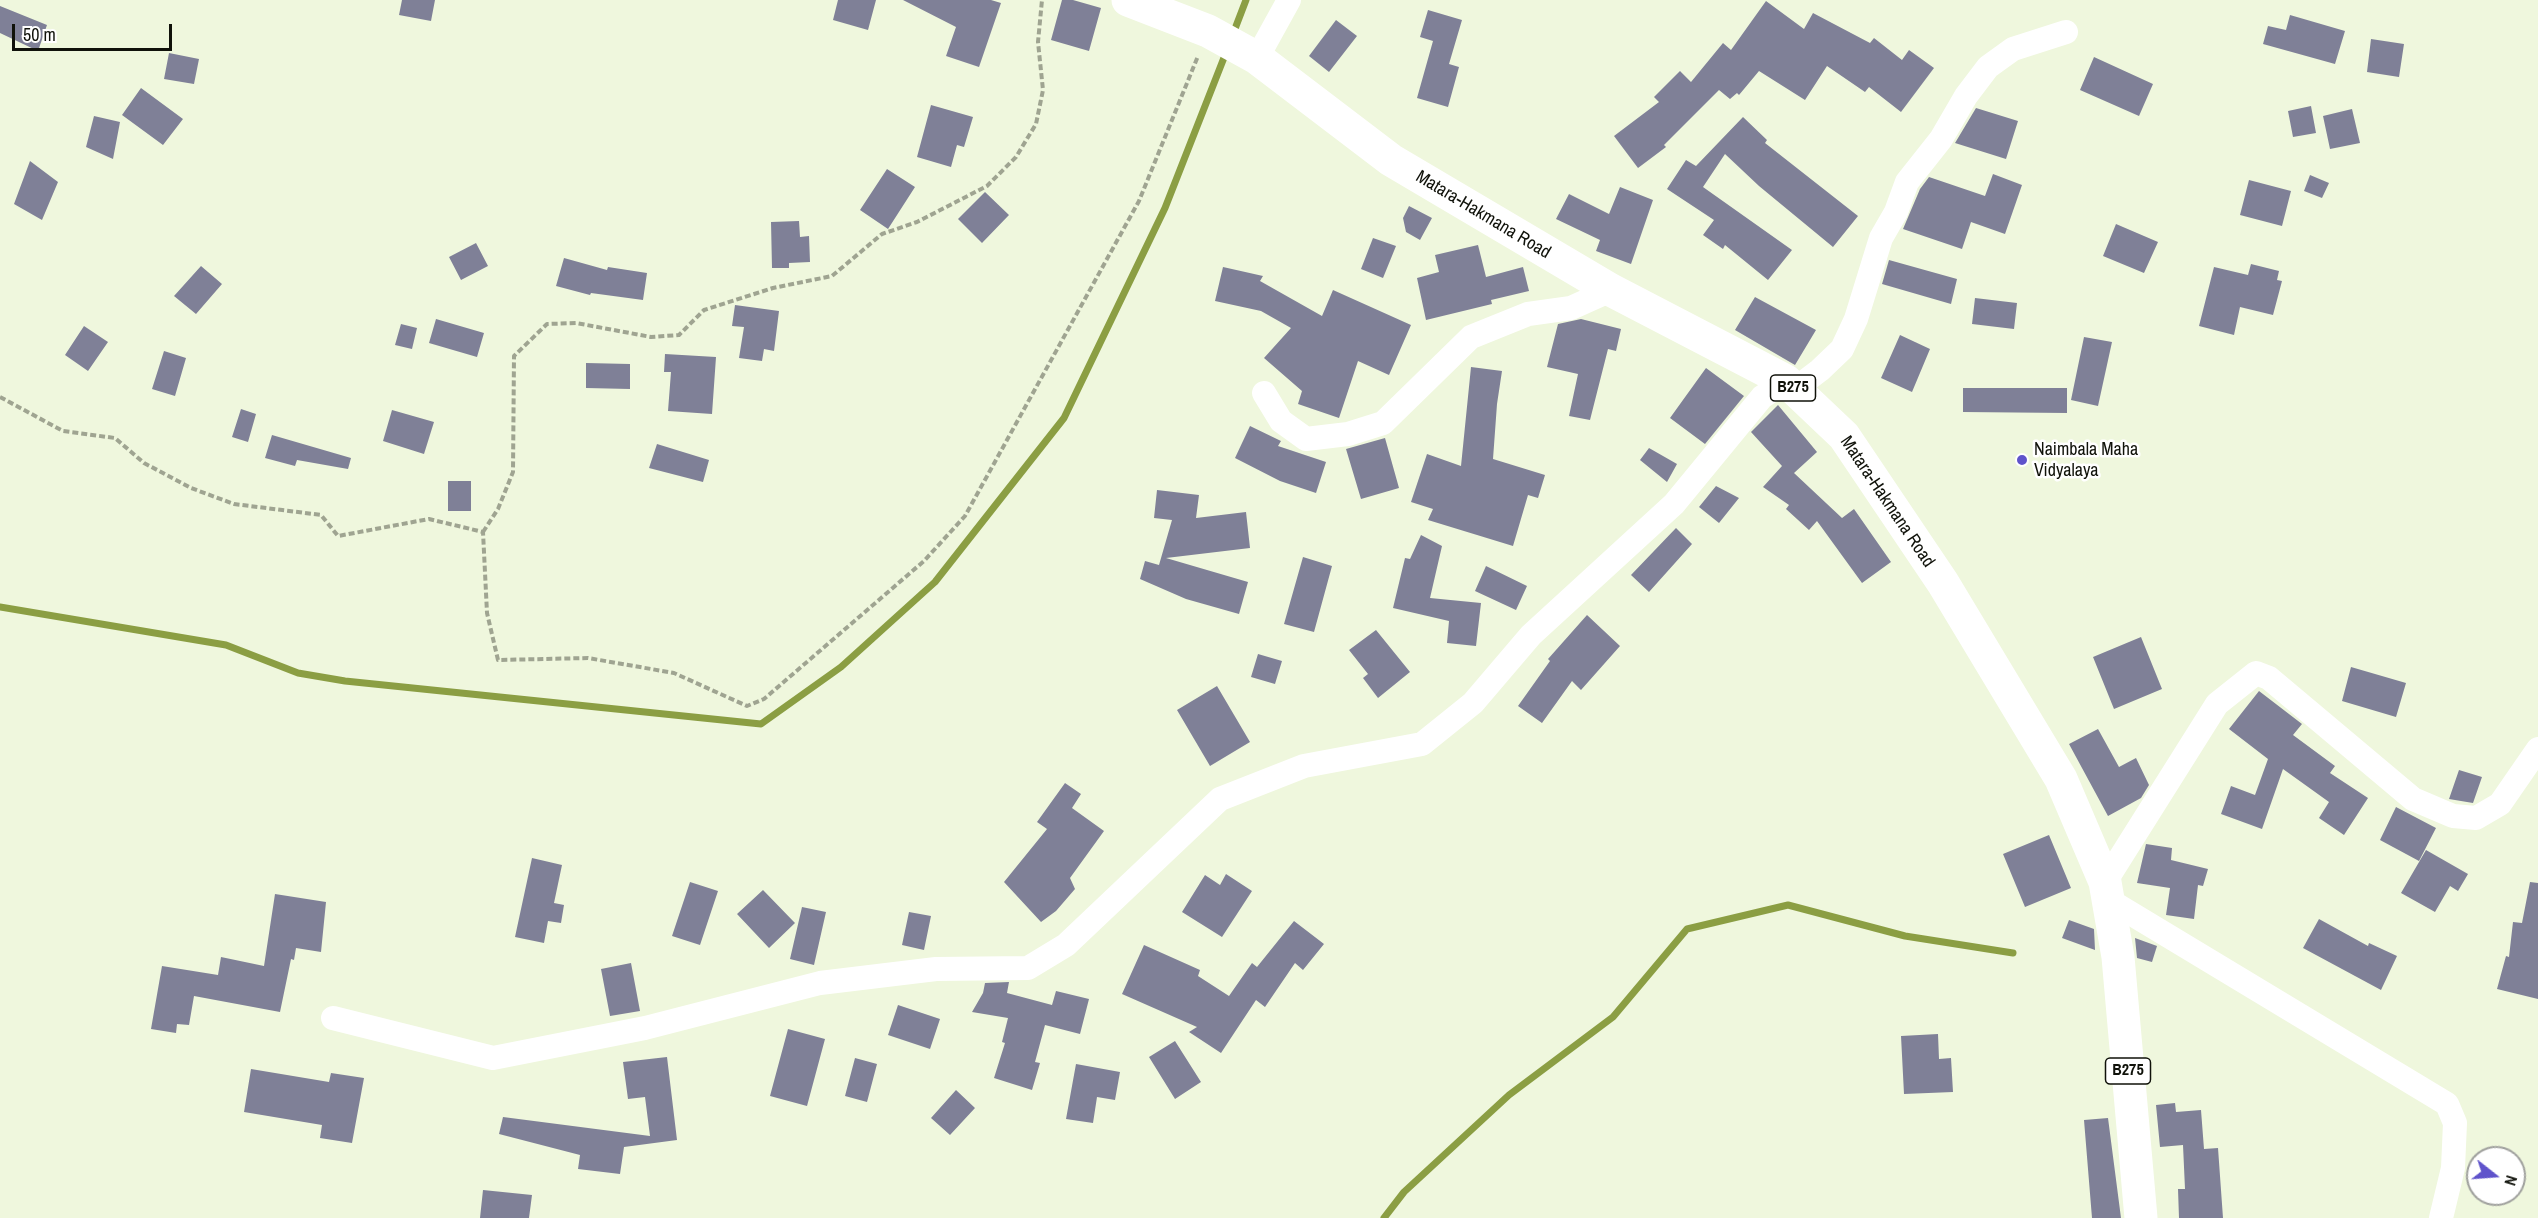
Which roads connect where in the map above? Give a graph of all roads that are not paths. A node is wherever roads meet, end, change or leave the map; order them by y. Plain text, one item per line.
1 (1289, 0) edge
2 (1140, 2) edge
3 (2066, 32) dead end
4 (1257, 58) junction
5 (1611, 290) junction
6 (1790, 385) junction
7 (1264, 393) dead end
8 (2538, 749) edge
9 (2106, 891) junction
10 (333, 1018) dead end
11 (2141, 1218) edge
12 (2441, 1218) edge

1 - 4 street
2 - 4 main road, Matara-Hakmana Road / B275
3 - 6 street
4 - 5 main road, Matara-Hakmana Road / B275
5 - 6 main road, Matara-Hakmana Road / B275
5 - 7 street
6 - 9 main road, Matara-Hakmana Road / B275
6 - 10 street
8 - 9 street
9 - 11 main road, Matara-Hakmana Road / B275
9 - 12 street

